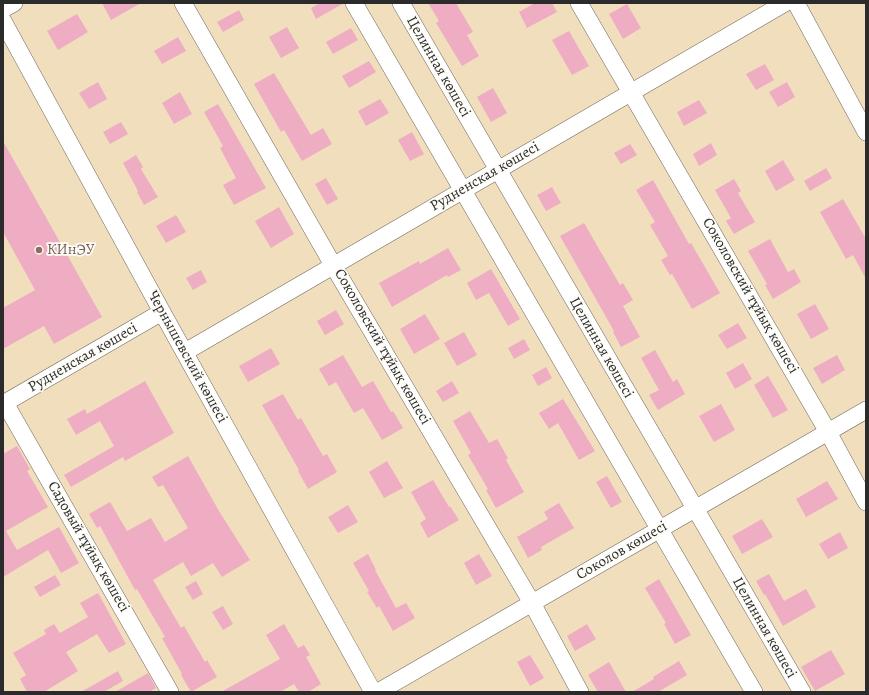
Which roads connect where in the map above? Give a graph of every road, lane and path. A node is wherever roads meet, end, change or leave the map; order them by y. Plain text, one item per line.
1 (14, 3) edge
2 (183, 3) edge
3 (354, 3) edge
4 (401, 3) edge
5 (579, 3) edge
6 (784, 3) edge
7 (796, 3) edge
8 (3, 9) edge
9 (3, 21) edge
10 (631, 92) junction
11 (866, 132) edge
12 (498, 170) junction
13 (463, 190) junction
14 (333, 265) junction
15 (162, 312) junction
16 (185, 352) junction
17 (4, 404) edge
18 (866, 410) edge
19 (828, 432) junction
20 (866, 502) edge
21 (695, 509) junction
22 (660, 529) junction
23 (532, 603) junction
24 (170, 692) edge
25 (373, 692) edge
26 (378, 692) edge
27 (580, 692) edge
28 (754, 692) edge
29 (802, 692) edge

1 - 8 street
2 - 14 street, Соколовский тұйық көшесі
3 - 13 street
4 - 12 street, Целинная көшесі
5 - 10 street, Соколовский тұйық көшесі
6 - 10 street, Рудненская көшесі
7 - 11 street
9 - 15 street, Чернышевский көшесі
10 - 12 street, Рудненская көшесі
10 - 19 street, Соколовский тұйық көшесі
12 - 13 street, Рудненская көшесі
12 - 21 street, Целинная көшесі
13 - 14 street, Рудненская көшесі
13 - 22 street
14 - 16 street, Рудненская көшесі
14 - 23 street, Соколовский тұйық көшесі
15 - 16 street, Чернышевский көшесі
15 - 17 street, Рудненская көшесі
16 - 25 street, Чернышевский көшесі
17 - 24 street, Садовый тұйық көшесі
18 - 19 street, Соколов көшесі
19 - 20 street, Соколовский тұйық көшесі
19 - 21 street, Соколов көшесі
21 - 22 street, Соколов көшесі
21 - 29 street, Целинная көшесі
22 - 23 street, Соколов көшесі
22 - 28 street
23 - 26 street, Соколов көшесі
23 - 27 street, Соколовский тұйық көшесі

